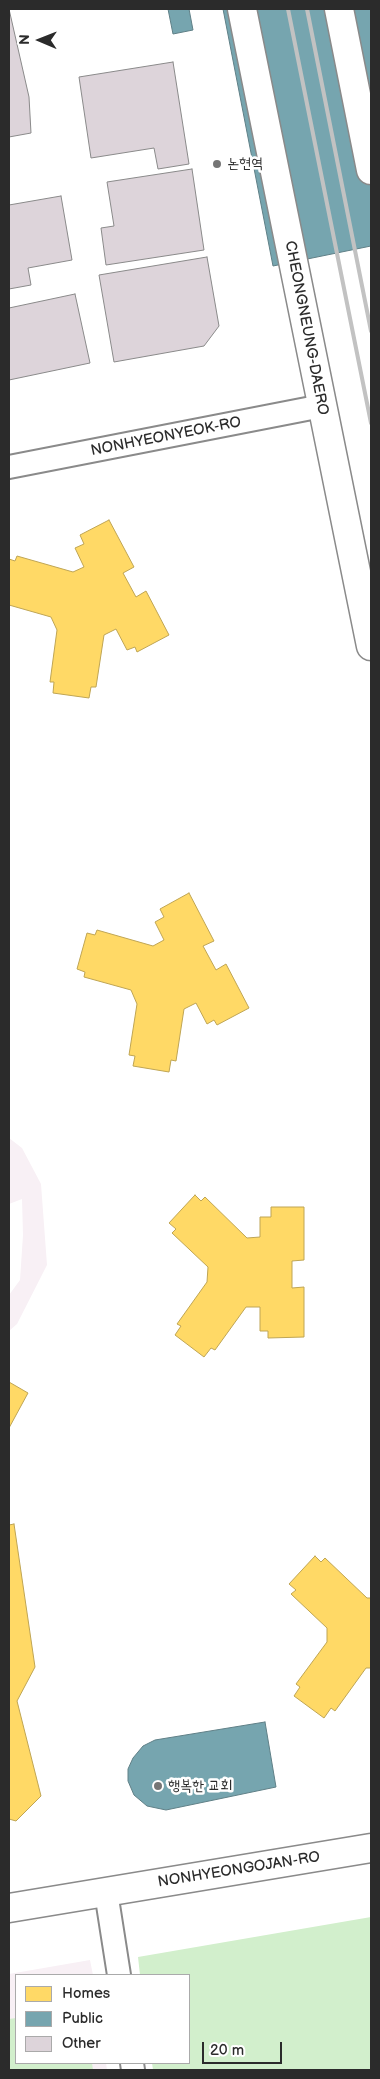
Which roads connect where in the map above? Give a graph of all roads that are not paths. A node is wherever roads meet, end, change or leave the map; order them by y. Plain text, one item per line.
1 (242, 9) edge
2 (340, 9) edge
3 (371, 170) edge
4 (322, 406) junction
5 (9, 467) edge
6 (371, 646) edge
7 (371, 1848) edge
8 (106, 1892) junction
9 (9, 1908) edge
10 (118, 1974) edge

1 - 4 main road, CHEONGNEUNG-DAERO
2 - 3 main road
4 - 5 street, NONHYEONYEOK-RO
4 - 6 main road, CHEONGNEUNG-DAERO
7 - 8 main road, NONHYEONGOJAN-RO
8 - 9 main road, NONHYEONGOJAN-RO
8 - 10 street

